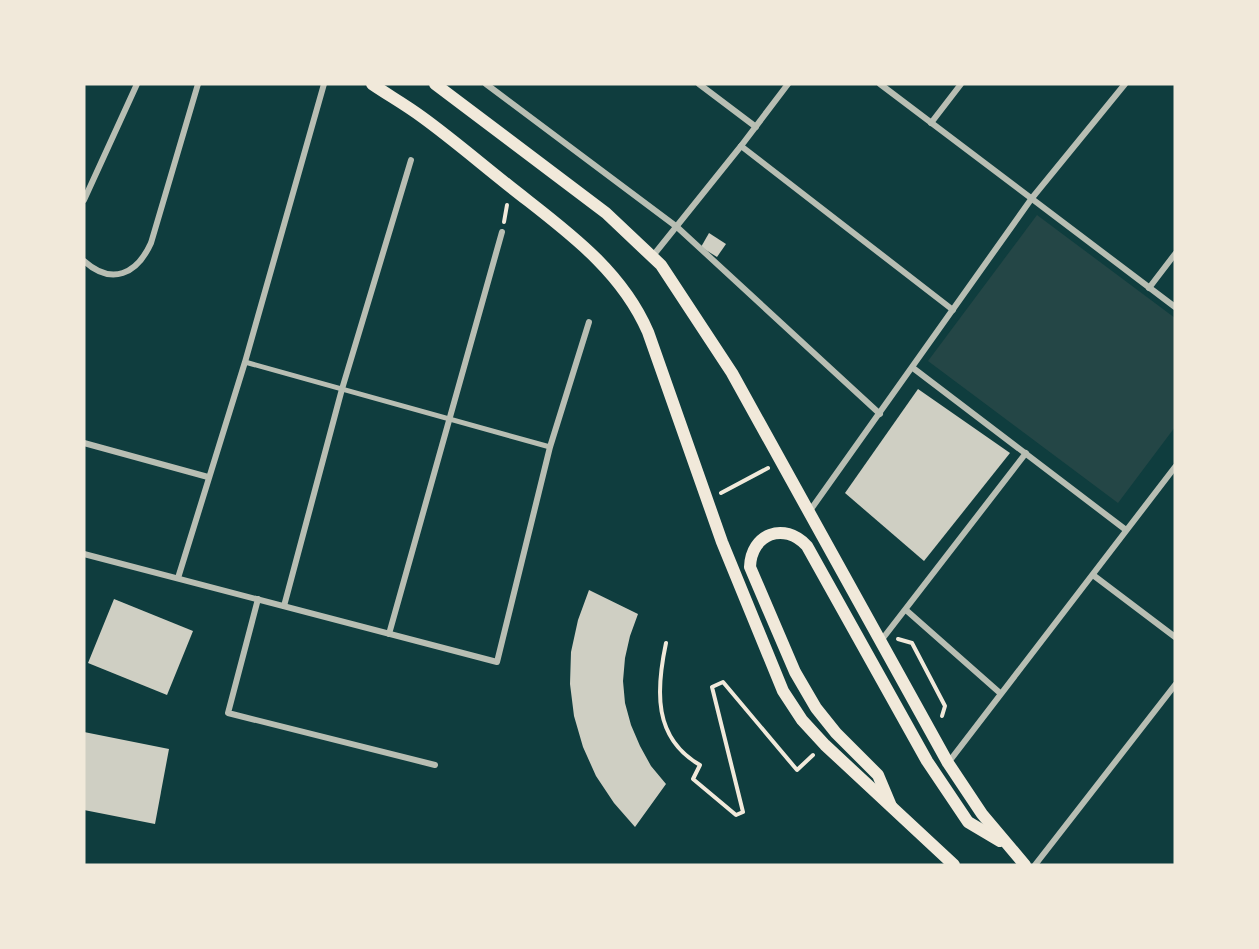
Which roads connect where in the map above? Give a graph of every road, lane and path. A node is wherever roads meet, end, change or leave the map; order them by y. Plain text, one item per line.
1 (137, 84) edge
2 (198, 84) edge
3 (324, 84) edge
4 (372, 84) edge
5 (486, 84) edge
6 (699, 84) edge
7 (788, 84) edge
8 (880, 84) edge
9 (961, 84) edge
10 (1125, 84) edge
11 (440, 85) edge
12 (931, 123) junction
13 (756, 127) junction
14 (741, 146) junction
15 (411, 160) dead end
16 (510, 187) junction
17 (1032, 198) junction
18 (84, 200) edge
19 (677, 227) junction
20 (502, 232) joint
21 (1175, 254) edge
22 (652, 257) junction
23 (84, 261) edge
24 (1149, 288) junction
25 (1175, 307) edge
26 (953, 310) junction
27 (589, 322) dead end
28 (245, 362) junction
29 (913, 368) junction
30 (342, 389) junction
31 (880, 414) junction
32 (448, 419) junction
33 (84, 443) edge
34 (550, 447) junction
35 (1026, 453) junction
36 (781, 461) junction
37 (1175, 467) edge
38 (208, 477) junction
39 (707, 500) junction
40 (809, 512) junction
41 (1126, 530) junction
42 (84, 554) edge
43 (1093, 575) junction
44 (178, 578) junction
45 (258, 599) junction
46 (284, 606) junction
47 (906, 610) junction
48 (389, 634) junction
49 (1175, 637) edge
50 (880, 642) junction
51 (666, 643) dead end
52 (1175, 685) edge
53 (1000, 693) junction
54 (825, 745) junction
55 (948, 763) junction
56 (435, 765) dead end
57 (893, 810) junction
58 (1011, 848) junction
59 (954, 865) edge
60 (1025, 865) edge
61 (1035, 865) edge

1 - 18 street
2 - 23 street
3 - 28 street
4 - 16 main road
5 - 19 street
6 - 13 street
7 - 13 street
8 - 12 street
9 - 12 street
10 - 17 street
11 - 22 main road
12 - 17 street
13 - 14 street
14 - 19 street
14 - 26 street
15 - 30 street
16 - 20 path
16 - 39 main road
17 - 24 street
17 - 26 street
19 - 22 street
19 - 31 street
20 - 32 street
21 - 24 street
22 - 36 main road
24 - 25 street
26 - 29 street
27 - 34 street
28 - 30 street
28 - 38 street
29 - 31 street
29 - 35 street
30 - 32 street
30 - 46 street
31 - 40 street
32 - 34 street
32 - 48 street
33 - 38 street
34 - 48 street
35 - 41 street
35 - 47 street
36 - 39 path
36 - 40 main road
37 - 41 street
38 - 44 street
39 - 54 main road
40 - 50 main road
41 - 43 street
42 - 44 street
43 - 49 street
43 - 53 street
44 - 45 street
45 - 46 street
45 - 56 street
46 - 48 street
47 - 50 street
47 - 53 street
50 - 55 main road
51 - 54 path
52 - 61 street
53 - 55 street
54 - 57 main road
55 - 58 main road
57 - 58 main road
57 - 59 main road
58 - 60 main road

